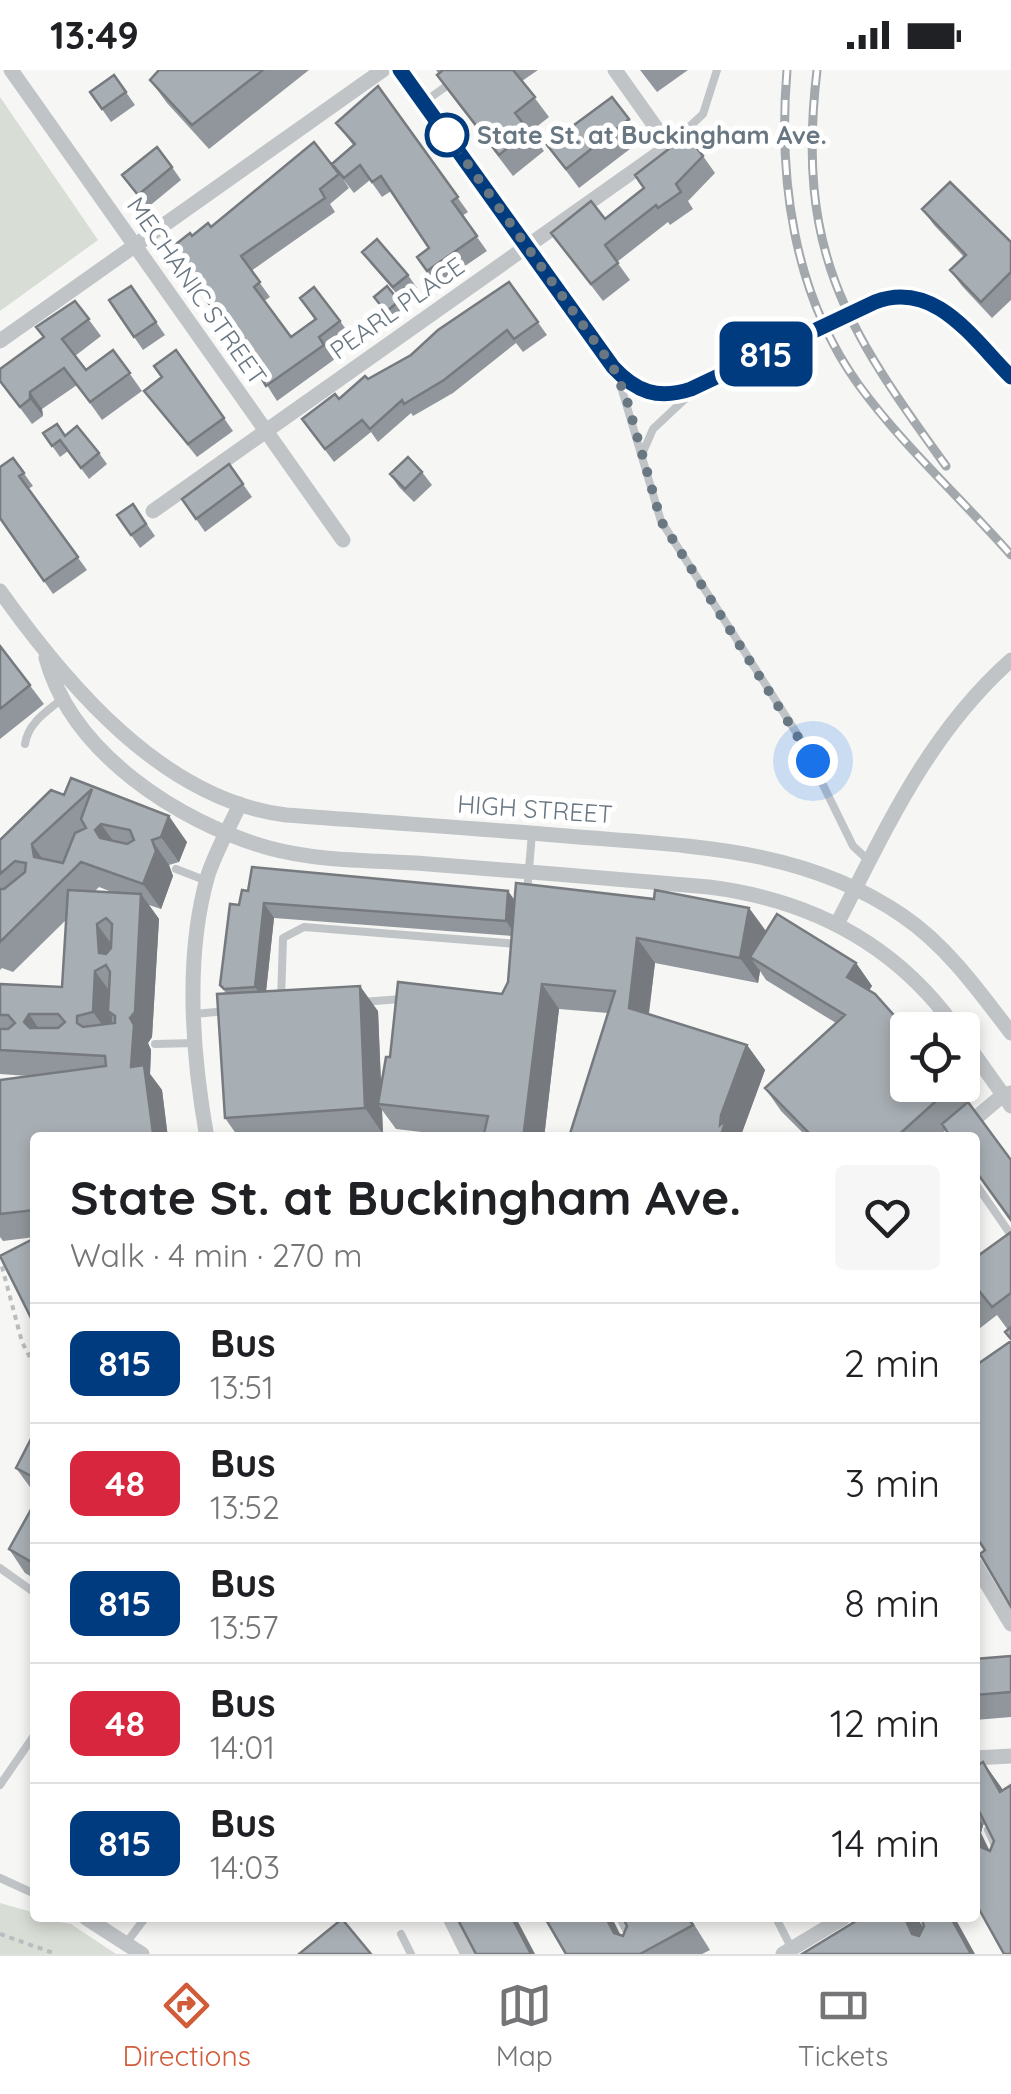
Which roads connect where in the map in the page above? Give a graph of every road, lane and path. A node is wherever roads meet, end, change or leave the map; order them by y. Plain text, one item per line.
1 (383, 70) edge
2 (400, 70) edge
3 (614, 70) edge
4 (717, 70) edge
5 (18, 73) edge
6 (455, 81) edge
7 (423, 102) junction
8 (670, 146) junction
9 (135, 246) junction
10 (527, 246) junction
11 (0, 342) edge
12 (613, 367) junction
13 (1011, 377) edge
14 (705, 384) junction
15 (266, 431) junction
16 (642, 462) junction
17 (153, 511) dead end
18 (343, 540) dead end
19 (0, 591) edge
20 (44, 654) junction
21 (1011, 660) edge
22 (62, 699) junction
23 (25, 744) dead end
24 (240, 804) junction
25 (227, 832) junction
26 (532, 833) junction
27 (870, 861) junction
28 (176, 869) dead end
29 (529, 872) junction
30 (207, 881) junction
31 (856, 888) junction
32 (526, 908) edge
33 (838, 924) junction
34 (524, 926) edge
35 (523, 944) junction
36 (522, 960) edge
37 (407, 999) edge
38 (352, 1003) edge
39 (298, 1006) edge
40 (246, 1010) edge
41 (941, 1012) edge
42 (194, 1014) junction
43 (1011, 1033) edge
44 (196, 1043) junction
45 (155, 1044) dead end
46 (980, 1061) edge
47 (1008, 1098) edge
48 (206, 1132) edge
49 (960, 1132) edge
50 (980, 1189) edge
51 (1011, 1235) edge
52 (18, 1258) edge
53 (30, 1357) edge
54 (0, 1568) edge
55 (980, 1572) edge
56 (30, 1589) edge
57 (1011, 1624) edge
58 (30, 1741) edge
59 (1011, 1756) edge
60 (980, 1758) edge
61 (0, 1784) edge
62 (988, 1830) edge
63 (1000, 1856) edge
64 (0, 1878) edge
65 (30, 1892) edge
66 (93, 1922) edge
67 (141, 1922) edge
68 (452, 1922) edge
69 (622, 1922) edge
70 (777, 1922) edge
71 (837, 1922) edge
72 (0, 1934) edge
73 (402, 1934) dead end
74 (127, 1942) junction
75 (788, 1952) edge
76 (56, 1954) edge
77 (142, 1954) edge
78 (412, 1954) edge
79 (468, 1954) edge
80 (638, 1954) edge

1 - 9 street
2 - 7 street
3 - 8 street
4 - 8 lane
5 - 9 street, MECHANIC STREET
6 - 7 lane
7 - 10 street
8 - 10 street, PEARL PLACE
9 - 11 street
9 - 15 street, MECHANIC STREET
10 - 12 street
10 - 15 street, PEARL PLACE
12 - 14 street
12 - 16 lane
13 - 14 street
14 - 16 lane
15 - 17 street, PEARL PLACE
15 - 18 street, MECHANIC STREET
16 - 27 lane
19 - 20 street, HIGH STREET
20 - 22 street, HIGH STREET
20 - 24 street, HIGH STREET
21 - 27 street
22 - 23 lane
22 - 25 street, HIGH STREET
24 - 25 street
24 - 26 street, HIGH STREET
25 - 29 street, HIGH STREET
25 - 30 street
26 - 29 lane
26 - 31 street, HIGH STREET
27 - 31 street
28 - 30 lane
29 - 32 lane
29 - 33 street, HIGH STREET
30 - 42 street
31 - 33 street
31 - 43 street, HIGH STREET
33 - 41 street, HIGH STREET
34 - 35 lane
35 - 36 lane
35 - 39 lane
37 - 38 lane
40 - 42 lane
42 - 44 street
44 - 45 lane
44 - 48 street
46 - 47 street
47 - 49 street
50 - 51 lane
52 - 53 path
54 - 56 lane
55 - 57 street
58 - 61 lane
59 - 60 street
62 - 63 lane
64 - 65 lane
66 - 74 street
67 - 74 lane
68 - 79 street
69 - 80 lane
70 - 75 lane
71 - 75 street
72 - 76 path
73 - 78 lane
74 - 77 street

